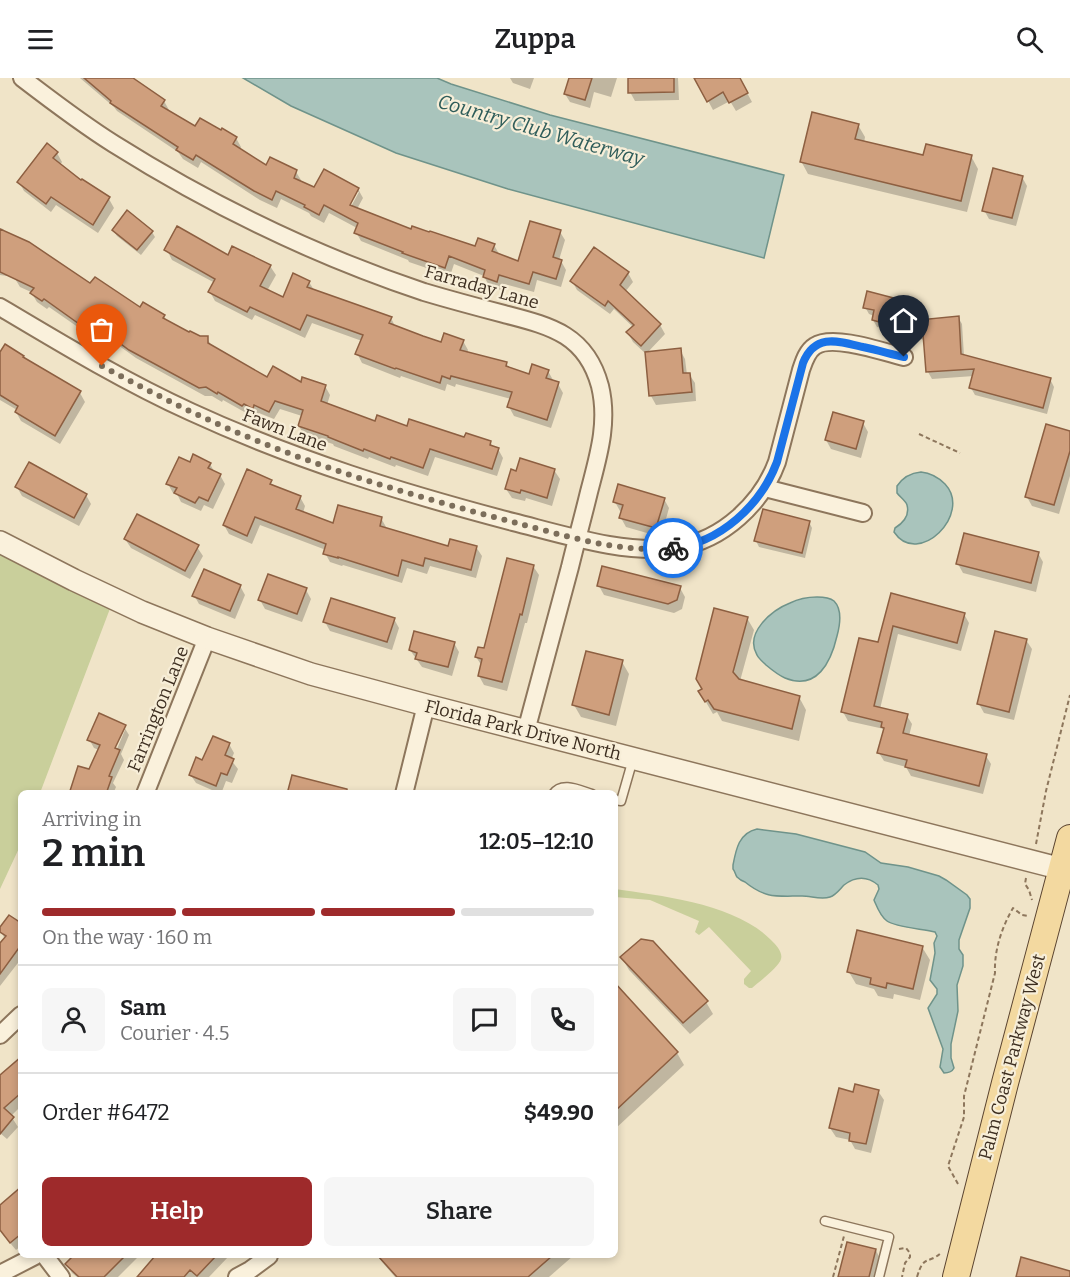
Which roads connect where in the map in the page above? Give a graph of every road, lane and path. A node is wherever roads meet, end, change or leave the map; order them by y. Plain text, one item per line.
1 (22, 78) edge
2 (0, 307) edge
3 (904, 357) dead end
4 (919, 434) dead end
5 (960, 453) dead end
6 (765, 488) junction
7 (863, 513) dead end
8 (577, 538) junction
9 (0, 542) edge
10 (207, 638) junction
11 (1070, 696) edge
12 (426, 705) junction
13 (526, 731) junction
14 (633, 758) junction
15 (147, 790) edge
16 (405, 790) edge
17 (556, 790) edge
18 (575, 790) edge
19 (618, 800) edge
20 (1070, 838) edge
21 (1037, 839) dead end
22 (1066, 871) edge
23 (1024, 884) dead end
24 (1033, 905) dead end
25 (1031, 911) dead end
26 (18, 1018) edge
27 (0, 1035) edge
28 (958, 1188) dead end
29 (825, 1221) dead end
30 (845, 1234) dead end
31 (943, 1247) dead end
32 (896, 1251) dead end
33 (31, 1258) edge
34 (47, 1258) edge
35 (266, 1258) edge
36 (0, 1274) edge
37 (61, 1277) edge
38 (237, 1277) edge
39 (832, 1277) edge
40 (879, 1277) edge
41 (902, 1277) edge
42 (917, 1277) edge
43 (956, 1277) edge

1 - 8 street, Farraday Lane
2 - 8 street, Fawn Lane
3 - 6 street, Fawn Lane
4 - 5 path
6 - 7 street
6 - 8 street, Fawn Lane
8 - 13 street, Farraday Lane
9 - 10 street, Florida Park Drive North
10 - 12 street, Florida Park Drive North
10 - 15 street, Farrington Lane
11 - 21 path
12 - 13 street, Florida Park Drive North
12 - 16 street
13 - 14 street, Florida Park Drive North
14 - 19 lane
14 - 22 street, Florida Park Drive North
17 - 18 lane
20 - 22 main road, Palm Coast Parkway West
22 - 43 main road, Palm Coast Parkway West
23 - 24 path
25 - 28 path
26 - 27 street
29 - 40 lane
30 - 39 path
31 - 42 path
32 - 41 path
33 - 36 street
34 - 37 street
35 - 38 street

